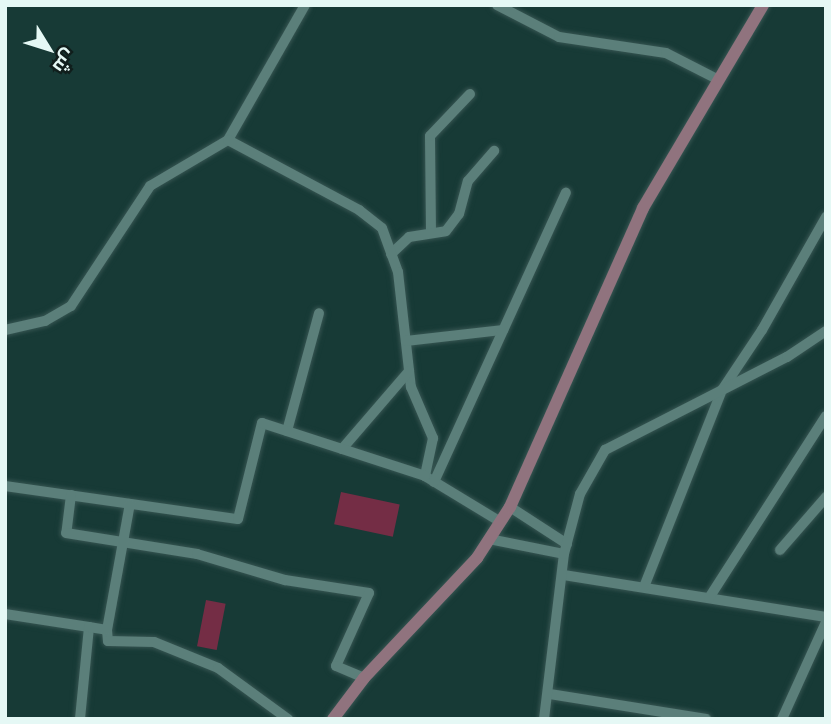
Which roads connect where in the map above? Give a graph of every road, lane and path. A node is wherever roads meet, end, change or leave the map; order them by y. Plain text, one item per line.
1 (305, 5) edge
2 (497, 5) edge
3 (763, 5) edge
4 (717, 79) junction
5 (470, 94) dead end
6 (228, 140) junction
7 (494, 151) dead end
8 (566, 193) dead end
9 (826, 217) edge
10 (431, 233) junction
11 (391, 254) junction
12 (319, 313) dead end
13 (826, 319) edge
14 (5, 330) edge
15 (503, 330) junction
16 (826, 331) edge
17 (813, 340) junction
18 (405, 341) junction
19 (409, 371) junction
20 (722, 390) junction
21 (826, 416) edge
22 (287, 431) junction
23 (342, 449) junction
24 (429, 479) junction
25 (5, 486) edge
26 (71, 495) junction
27 (826, 497) edge
28 (130, 504) junction
29 (510, 507) junction
30 (499, 521) junction
31 (489, 539) junction
32 (121, 542) junction
33 (565, 549) junction
34 (780, 550) dead end
35 (564, 575) junction
36 (644, 587) junction
37 (709, 598) junction
38 (5, 614) edge
39 (826, 619) edge
40 (89, 627) junction
41 (107, 630) junction
42 (364, 678) junction
43 (550, 694) junction
44 (80, 719) edge
45 (288, 719) edge
46 (333, 719) edge
47 (544, 719) edge
48 (706, 719) edge
49 (782, 719) edge

1 - 6 street
2 - 4 street
3 - 4 main road
4 - 29 main road
5 - 10 street
6 - 11 street
6 - 14 street
7 - 10 street
8 - 15 street
9 - 20 street
10 - 11 street
11 - 18 street
12 - 22 street
13 - 17 street
15 - 18 street
15 - 24 street
16 - 17 street
17 - 20 street
18 - 19 street
19 - 23 street
19 - 24 street
20 - 33 street
20 - 36 street
21 - 37 street
22 - 23 street
22 - 28 street
23 - 24 street
24 - 30 street
25 - 26 street
26 - 28 street
26 - 32 street
27 - 34 street
28 - 32 street
29 - 30 main road
29 - 33 street
30 - 31 main road
31 - 33 street
31 - 42 main road
32 - 41 street
32 - 42 street
33 - 35 street
35 - 36 street
35 - 43 street
36 - 37 street
37 - 39 street
38 - 40 street
39 - 49 street
40 - 41 street
40 - 44 street
41 - 45 street
42 - 46 main road
43 - 47 street
43 - 48 street

